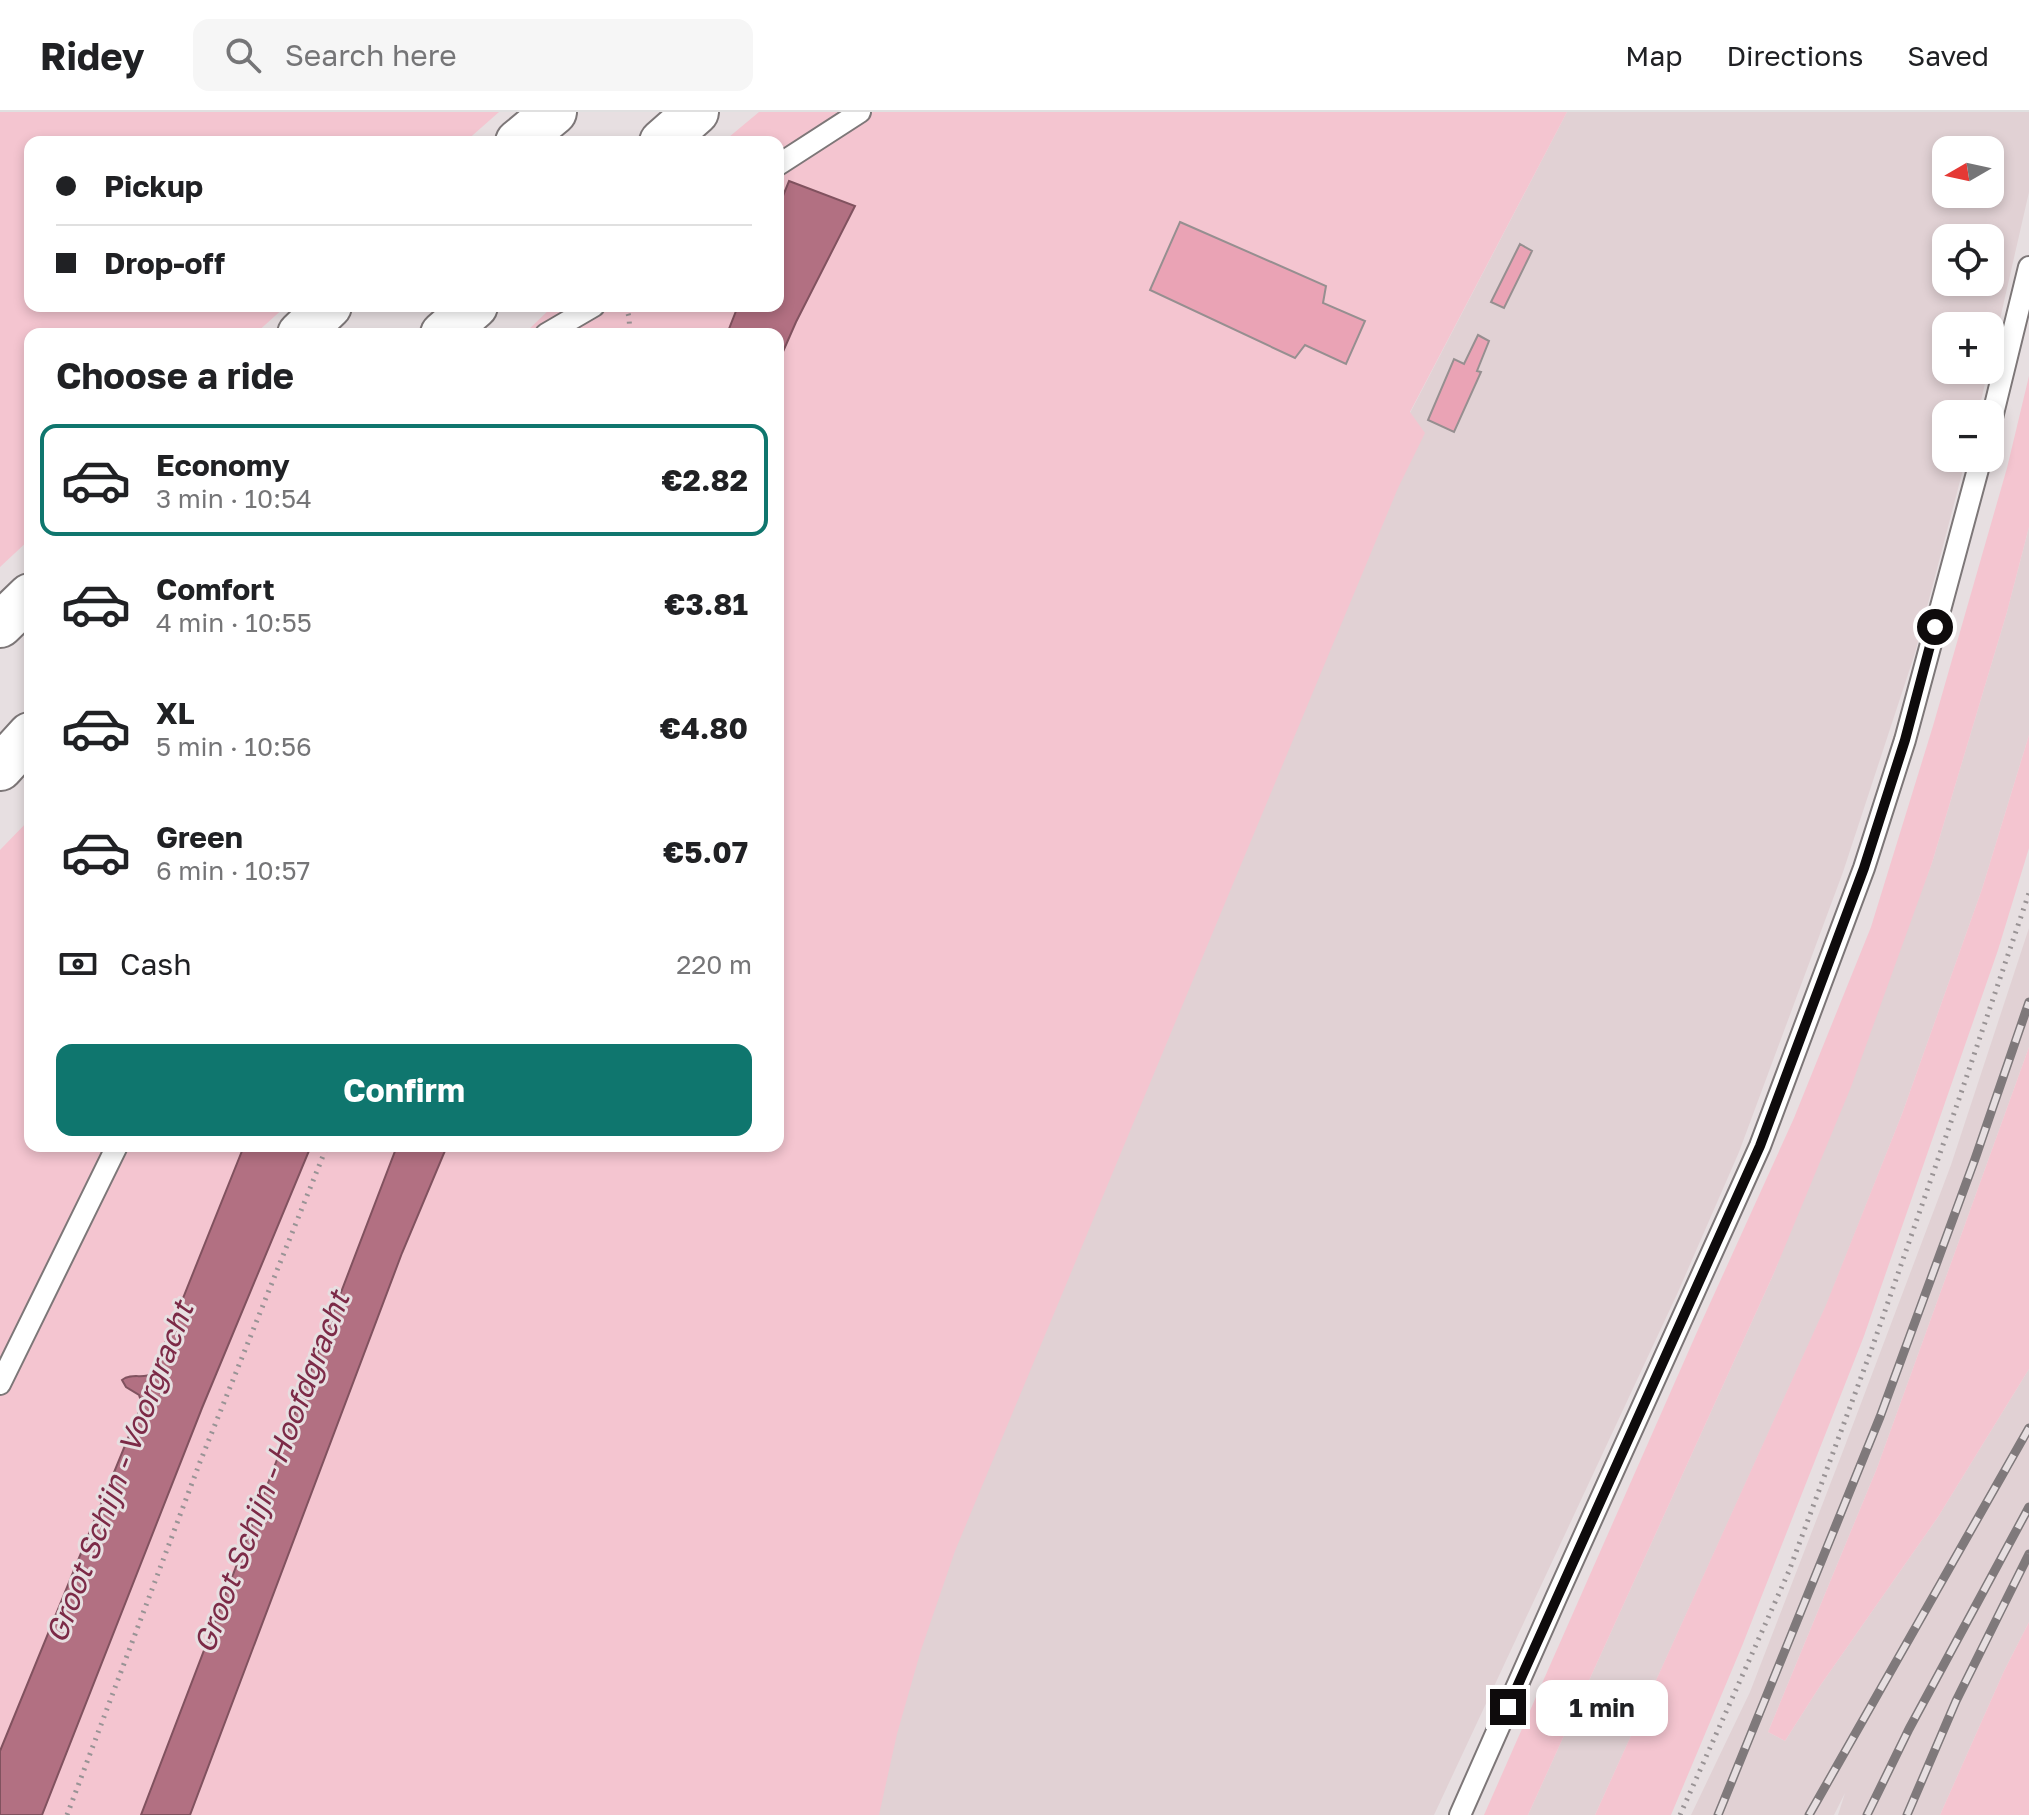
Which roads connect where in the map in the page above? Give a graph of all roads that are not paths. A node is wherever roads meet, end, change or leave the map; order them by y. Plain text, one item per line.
1 (554, 112) edge
2 (696, 112) edge
3 (860, 112) edge
4 (525, 136) edge
5 (669, 136) edge
6 (784, 161) edge
7 (2029, 267) edge
8 (323, 312) edge
9 (468, 312) edge
10 (584, 312) edge
11 (306, 328) edge
12 (450, 328) edge
13 (556, 328) edge
14 (1996, 400) edge
15 (1977, 472) edge
16 (24, 602) edge
17 (0, 625) edge
18 (24, 742) edge
19 (0, 768) edge
20 (114, 1152) edge
21 (0, 1384) edge
22 (1460, 1815) edge

1 - 4 highway
2 - 5 highway
3 - 6 lane
7 - 14 lane
8 - 11 highway
9 - 12 highway
10 - 13 lane
15 - 22 lane
16 - 17 highway
18 - 19 highway
20 - 21 lane

